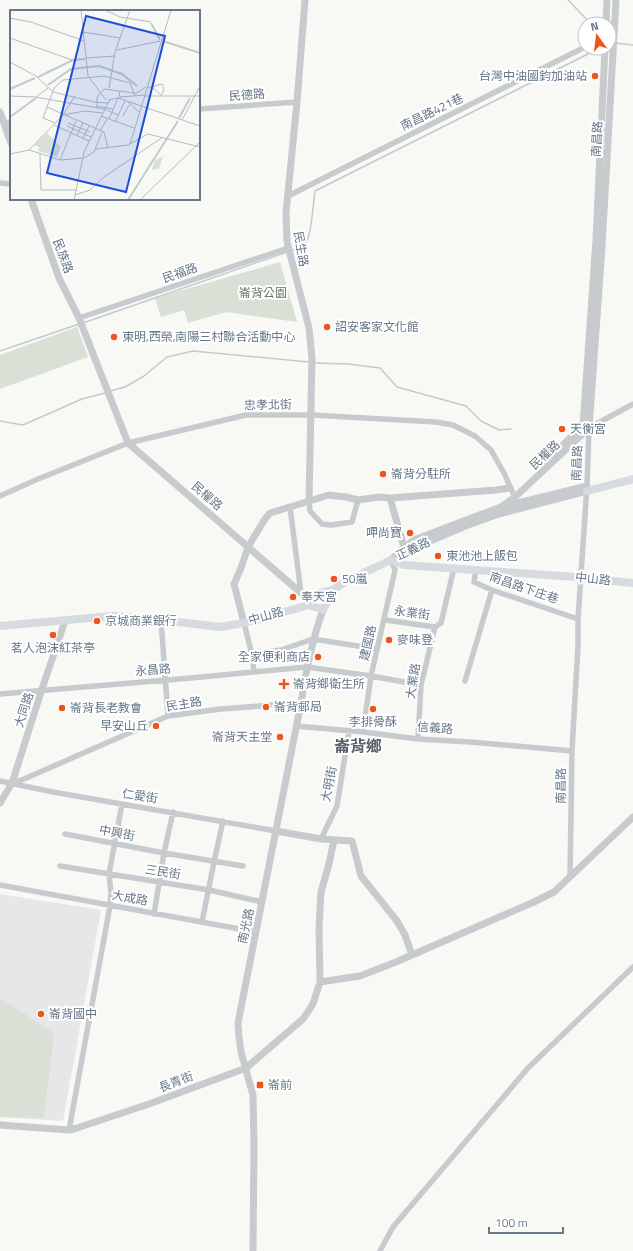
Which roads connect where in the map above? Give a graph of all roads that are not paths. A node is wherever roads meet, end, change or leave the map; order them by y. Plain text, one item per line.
1 (305, 0) edge
2 (607, 0) edge
3 (616, 0) edge
4 (606, 16) edge
5 (615, 16) edge
6 (577, 51) edge
7 (606, 56) edge
8 (297, 102) junction
9 (200, 109) edge
10 (0, 112) edge
11 (7, 123) edge
12 (10, 138) edge
13 (0, 183) edge
14 (10, 184) edge
15 (288, 196) junction
16 (31, 200) edge
17 (288, 248) junction
18 (79, 318) junction
19 (633, 404) edge
20 (625, 408) junction
21 (633, 411) edge
22 (312, 415) junction
23 (586, 426) junction
24 (128, 443) junction
25 (633, 474) edge
26 (633, 479) edge
27 (510, 488) junction
28 (587, 488) junction
29 (0, 496) edge
30 (390, 498) junction
31 (309, 500) junction
32 (358, 500) junction
33 (517, 503) junction
34 (290, 507) junction
35 (500, 511) junction
36 (248, 547) junction
37 (405, 549) junction
38 (391, 560) junction
39 (454, 568) junction
40 (476, 569) junction
41 (581, 578) junction
42 (633, 583) edge
43 (333, 590) junction
44 (492, 590) junction
45 (306, 598) junction
46 (323, 610) junction
47 (578, 619) junction
48 (161, 620) junction
49 (385, 620) junction
50 (65, 621) junction
51 (244, 623) junction
52 (0, 626) edge
53 (435, 627) junction
54 (313, 640) junction
55 (377, 649) junction
56 (252, 655) junction
57 (307, 667) junction
58 (254, 672) junction
59 (372, 676) junction
60 (165, 681) junction
61 (465, 681) dead end
62 (421, 685) junction
63 (42, 689) junction
64 (0, 694) edge
65 (301, 703) junction
66 (168, 716) junction
67 (296, 726) junction
68 (349, 731) junction
69 (363, 732) junction
70 (418, 739) junction
71 (572, 751) junction
72 (24, 779) junction
73 (0, 781) edge
74 (12, 783) junction
75 (27, 787) junction
76 (0, 803) edge
77 (122, 804) junction
78 (173, 812) junction
79 (633, 817) edge
80 (224, 821) junction
81 (276, 831) junction
82 (65, 834) dead end
83 (321, 839) junction
84 (334, 840) junction
85 (114, 844) junction
86 (164, 853) junction
87 (214, 862) junction
88 (60, 866) dead end
89 (243, 866) dead end
90 (109, 874) junction
91 (570, 876) junction
92 (160, 882) junction
93 (0, 885) edge
94 (209, 890) junction
95 (262, 902) junction
96 (110, 906) junction
97 (154, 914) junction
98 (202, 922) junction
99 (256, 932) junction
100 (412, 955) junction
101 (633, 967) edge
102 (320, 982) junction
103 (246, 1068) junction
104 (0, 1125) edge
105 (69, 1130) junction
106 (253, 1251) edge
107 (380, 1251) edge

1 - 8 street, 民生路
2 - 4 street
3 - 5 street, 南昌路
6 - 15 street, 南昌路421巷
7 - 23 street, 南昌路
8 - 9 street, 民德路
8 - 15 street, 民生路
10 - 11 street
11 - 12 street
13 - 14 street
15 - 17 street, 民生路
16 - 18 street, 民族路
17 - 18 street, 民福路
17 - 22 street, 民生路
18 - 24 street, 民權路
19 - 20 street
20 - 21 street
20 - 23 street
22 - 24 street, 忠孝北街
22 - 27 street, 忠孝北街
22 - 31 street, 民生路
23 - 28 street, 南昌路
23 - 33 street, 民權路
24 - 29 street, 忠孝北街
24 - 36 street, 民權路
25 - 28 main road, 正義路
26 - 28 main road, 正義路
27 - 30 street
27 - 33 street, 忠孝北街
28 - 33 street, 正義路
28 - 41 street, 南昌路
30 - 32 street
30 - 37 street
31 - 32 street
31 - 32 street
31 - 34 street
33 - 35 street, 民權路
33 - 35 street, 正義路
34 - 36 street
34 - 45 street
35 - 37 street, 正義路
36 - 45 street, 民權路
36 - 51 street
37 - 38 street, 正義路
38 - 39 main road, 中山路
38 - 43 main road, 中山路
38 - 49 street, 建國路
39 - 40 main road, 中山路
39 - 53 street, 大業路
40 - 41 main road, 中山路
40 - 44 street, 南昌路下庄巷
41 - 42 main road, 中山路
41 - 47 street, 南昌路
43 - 45 main road, 中山路
43 - 46 main road
44 - 47 street, 南昌路下庄巷
44 - 61 street
45 - 46 main road
45 - 51 main road, 中山路
46 - 54 street, 南光路
47 - 71 street, 南昌路
48 - 50 main road, 中山路
48 - 51 main road, 中山路
48 - 60 street
49 - 53 street, 永業街
49 - 55 street, 建國路
50 - 52 main road, 中山路
50 - 63 street, 大同路
51 - 56 street
53 - 62 street, 大業路
54 - 55 street
54 - 56 street
54 - 57 street, 南光路
55 - 59 street, 建國路
56 - 58 street
57 - 58 street, 永昌路
57 - 59 street, 永昌路
57 - 65 street, 南光路
58 - 60 street, 永昌路
59 - 62 street, 永昌路
59 - 69 street, 建國路
60 - 63 street, 永昌路
60 - 66 street
62 - 70 street, 大業路
63 - 64 street, 永昌路
63 - 74 street, 大同路
65 - 66 street, 民主路
65 - 67 street, 南光路
66 - 72 street, 民主路
67 - 68 street, 信義路
67 - 81 street, 南光路
68 - 69 street, 信義路
68 - 83 street, 大明街
69 - 70 street, 信義路
70 - 71 street, 信義路
71 - 91 street, 南昌路
72 - 74 street, 民主路
72 - 75 street
73 - 74 street, 仁愛街
74 - 75 street, 仁愛街
74 - 76 street, 大同路
75 - 77 street, 仁愛街
77 - 78 street, 仁愛街
77 - 85 street
78 - 80 street, 仁愛街
78 - 86 street
79 - 91 street
80 - 81 street, 仁愛街
80 - 87 street
81 - 83 street
81 - 95 street, 南光路
82 - 85 street, 中興街
83 - 84 street
84 - 100 street
84 - 102 street, 長青街
85 - 86 street, 中興街
85 - 90 street
86 - 87 street, 三民街
86 - 92 street
87 - 89 street, 三民街
87 - 94 street
88 - 90 street, 三民街
90 - 92 street, 三民街
90 - 96 street
91 - 100 street
92 - 94 street, 三民街
92 - 97 street
93 - 96 street, 大成路
94 - 95 street, 三民街
94 - 98 street
95 - 99 street, 南光路
96 - 97 street, 大成路
96 - 105 street
97 - 98 street, 大成路
98 - 99 street, 大成路
99 - 103 street, 南光路
100 - 102 street
101 - 107 street
102 - 103 street, 長青街
103 - 105 street, 長青街
103 - 106 street, 南光路
104 - 105 street, 長青街

